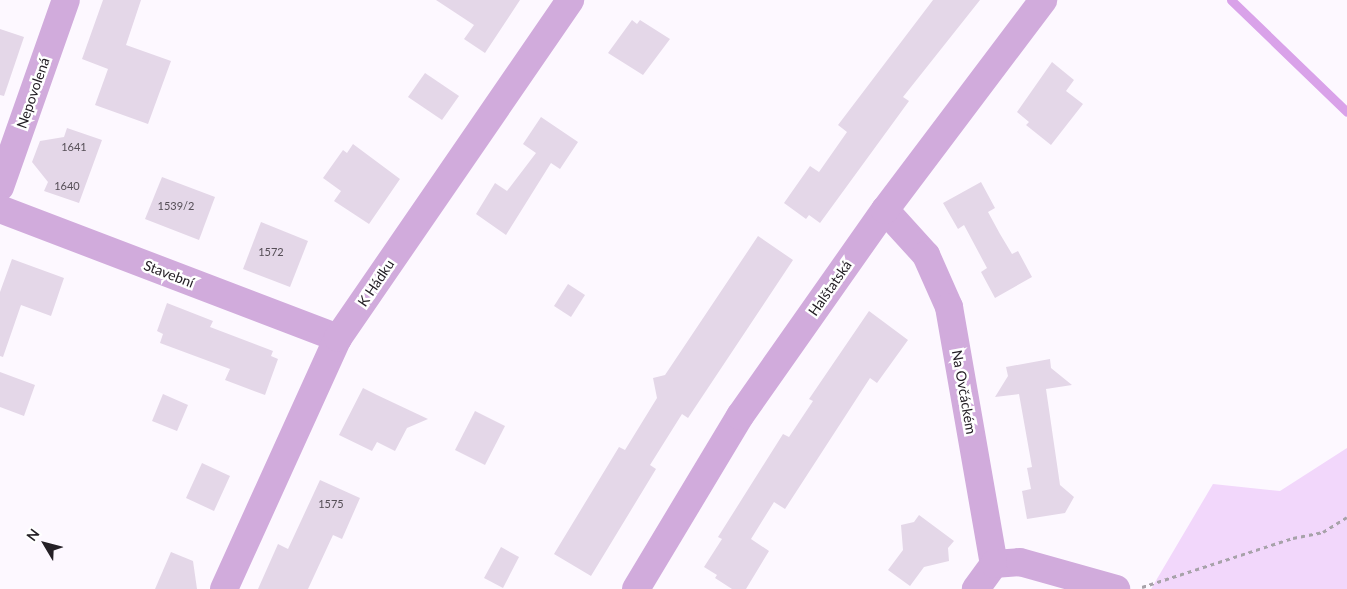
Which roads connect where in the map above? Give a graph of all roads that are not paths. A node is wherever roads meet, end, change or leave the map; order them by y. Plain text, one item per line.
1 (66, 0) edge
2 (570, 0) edge
3 (1043, 0) edge
4 (0, 187) edge
5 (0, 209) edge
6 (885, 210) junction
7 (338, 338) junction
8 (994, 564) junction
9 (224, 589) edge
10 (636, 589) edge
11 (976, 589) edge
12 (1116, 589) edge

1 - 4 street, Nepovolená
2 - 7 street, K Hádku
3 - 6 street, Halštatská
5 - 7 street, Stavební
6 - 8 street, Na Ovčáckém
6 - 10 street, Halštatská
7 - 9 street, K Hádku
8 - 11 street
8 - 12 street

